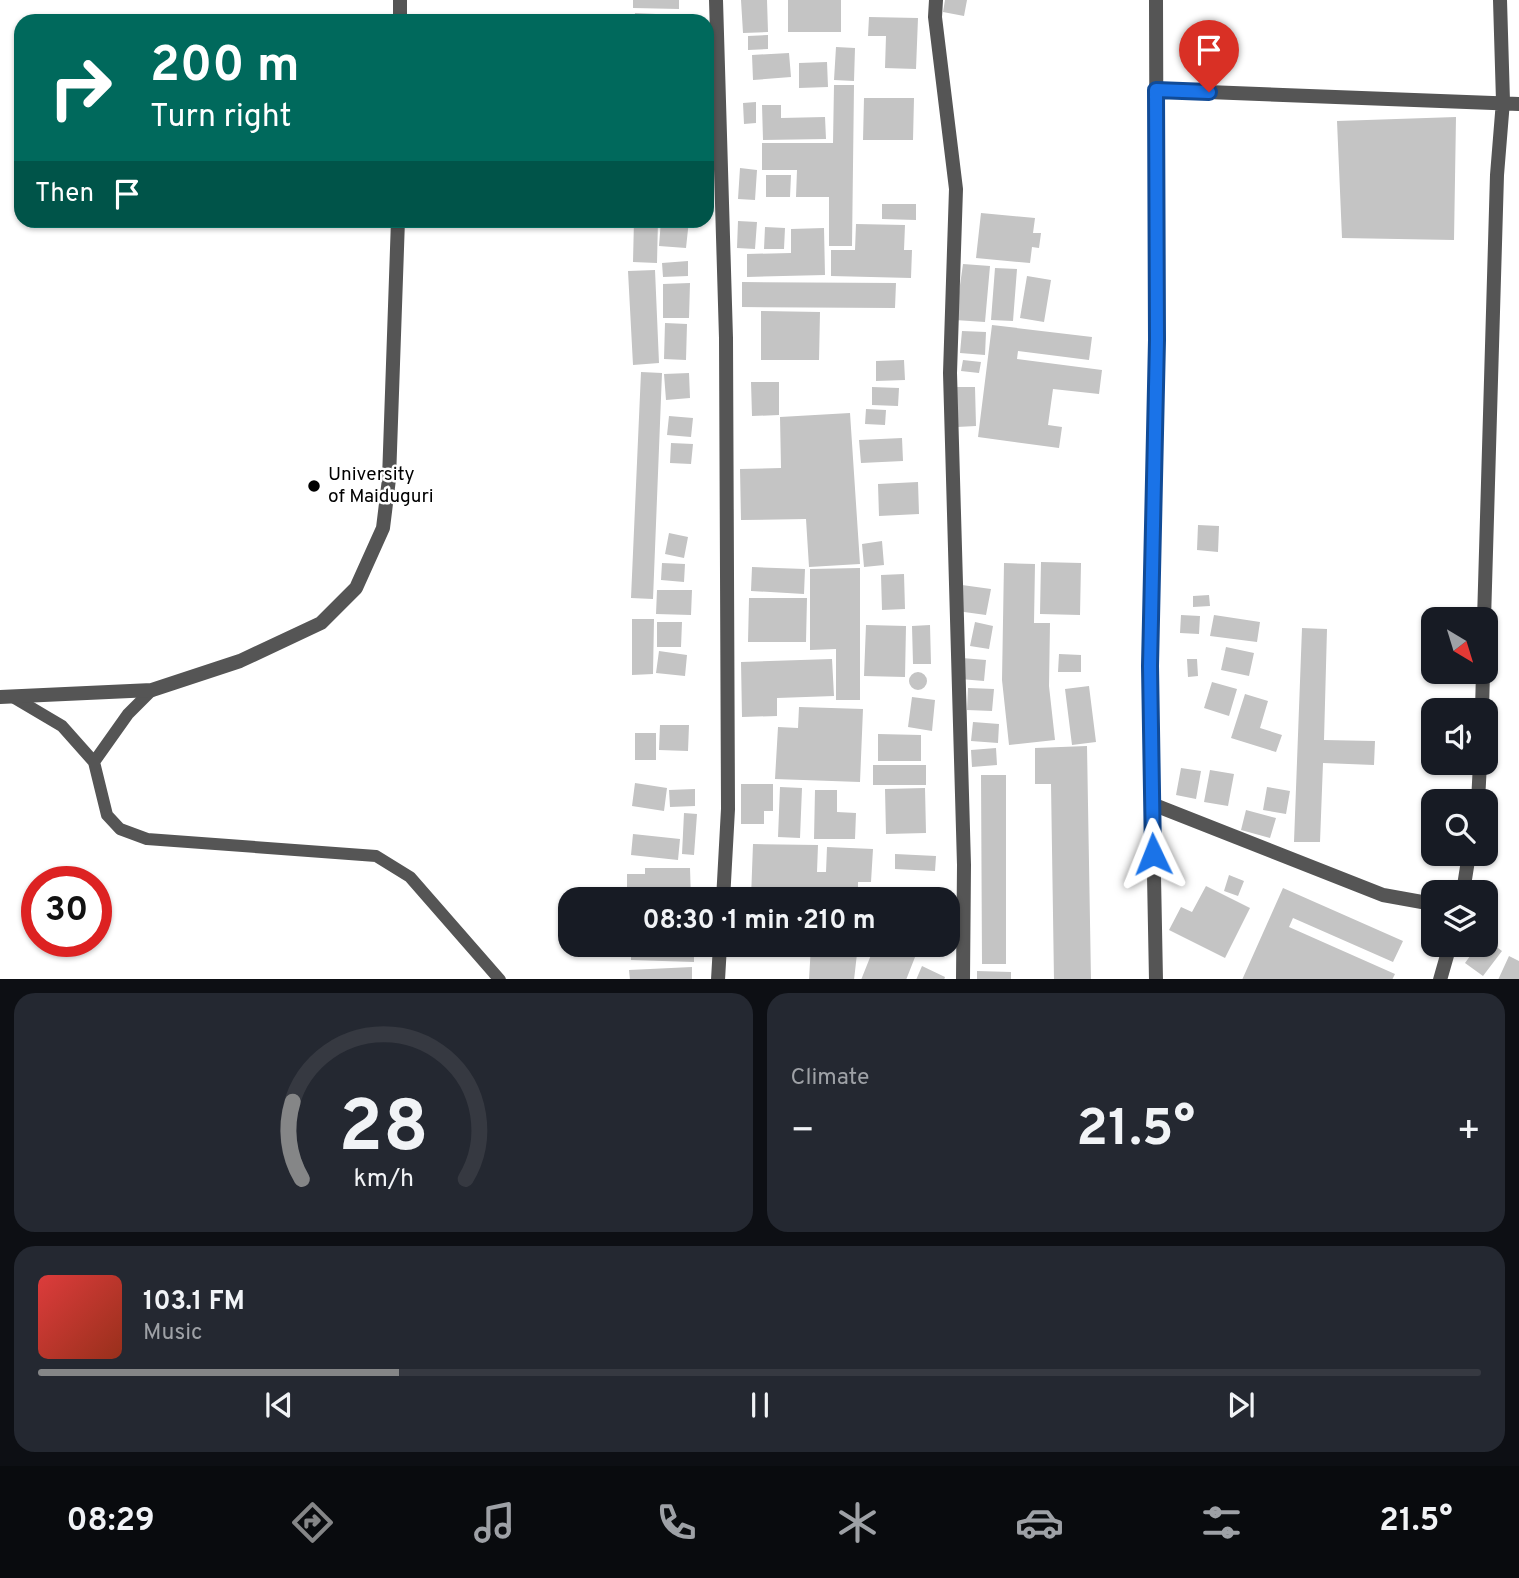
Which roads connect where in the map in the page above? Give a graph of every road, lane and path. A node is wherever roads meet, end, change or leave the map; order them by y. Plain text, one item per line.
1 (716, 0) edge
2 (936, 0) edge
3 (1156, 0) edge
4 (1500, 0) edge
5 (1156, 90) junction
6 (1503, 101) junction
7 (1519, 104) edge
8 (397, 228) edge
9 (1484, 607) edge
10 (152, 690) junction
11 (6, 697) edge
12 (94, 762) junction
13 (1152, 804) junction
14 (724, 887) edge
15 (1421, 902) edge
16 (719, 957) edge
17 (1446, 957) edge
18 (500, 979) edge
19 (718, 979) edge
20 (962, 979) edge
21 (1156, 979) edge
22 (1440, 979) edge

1 - 14 street
2 - 20 street
3 - 5 street
4 - 6 street
5 - 6 street
5 - 13 street
6 - 7 street
6 - 9 street
8 - 10 street
10 - 11 street
10 - 12 lane
11 - 12 lane
12 - 18 lane
13 - 15 street
13 - 21 street
16 - 19 street
17 - 22 street

